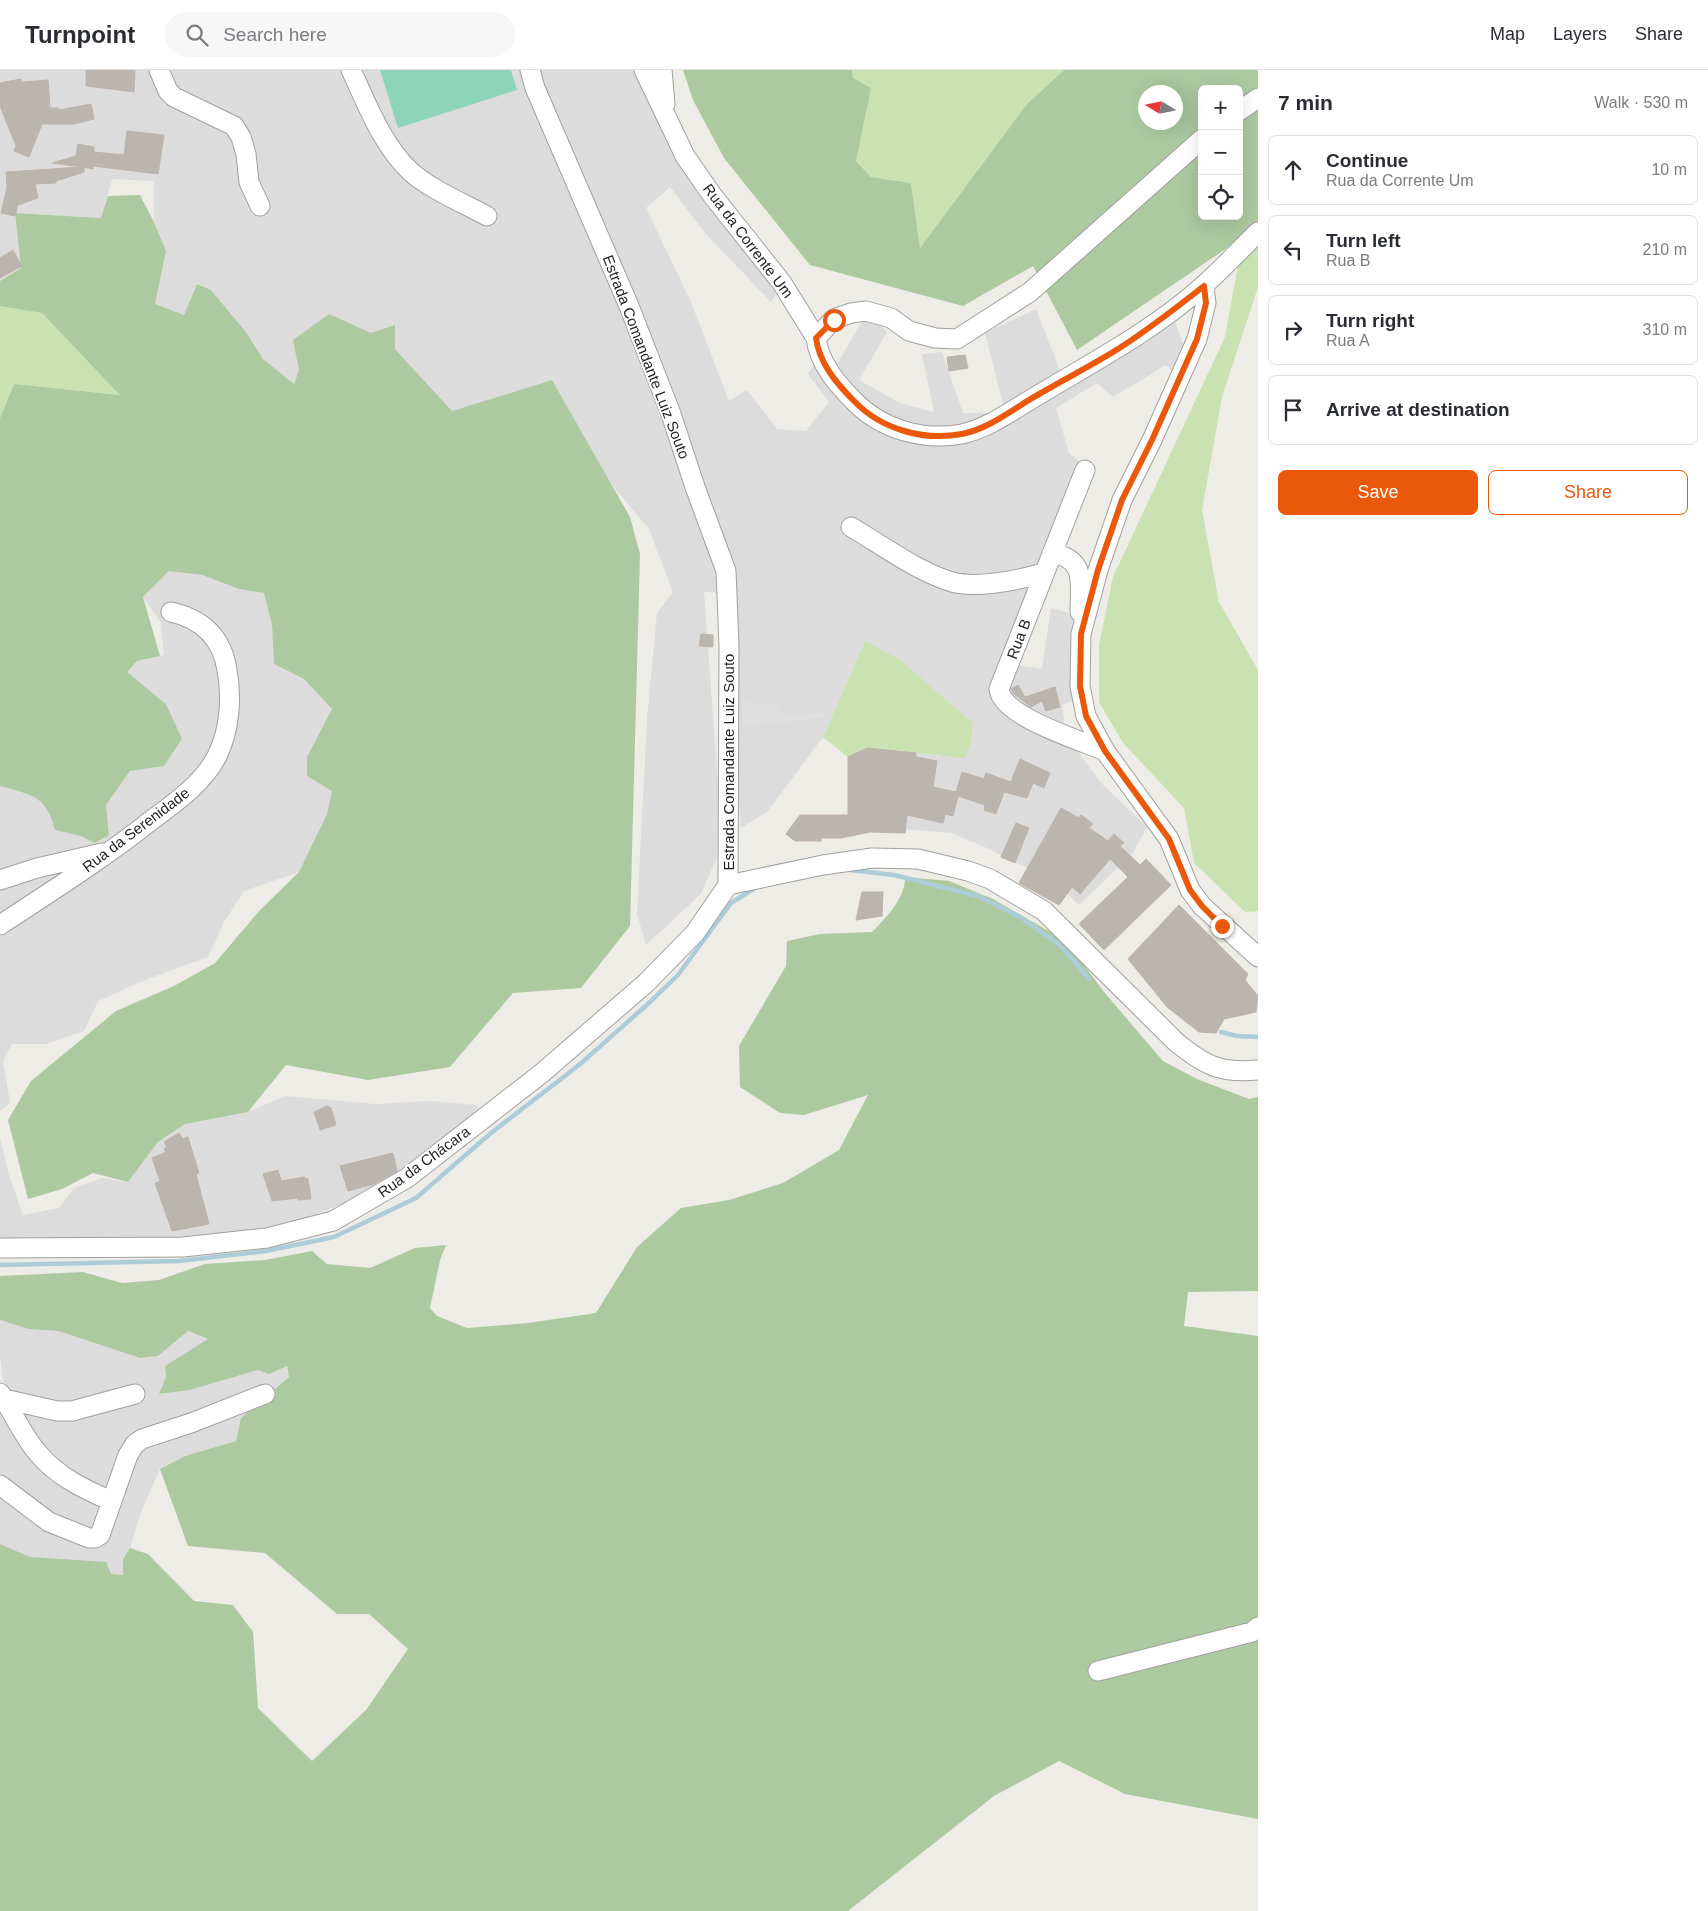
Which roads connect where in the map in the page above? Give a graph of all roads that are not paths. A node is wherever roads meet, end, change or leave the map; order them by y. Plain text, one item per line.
1 (158, 70) edge
2 (351, 70) edge
3 (530, 70) edge
4 (644, 70) edge
5 (662, 70) edge
6 (1258, 98) edge
7 (1243, 108) edge
8 (666, 118) junction
9 (1198, 143) edge
10 (260, 206) dead end
11 (486, 216) dead end
12 (1258, 232) edge
13 (1204, 286) junction
14 (816, 338) junction
15 (1085, 470) dead end
16 (851, 526) dead end
17 (1052, 552) junction
18 (1044, 573) junction
19 (171, 612) dead end
20 (1081, 634) junction
21 (1105, 751) junction
22 (113, 850) junction
23 (0, 880) edge
24 (728, 884) junction
25 (0, 925) edge
26 (1258, 957) edge
27 (1258, 1070) edge
28 (0, 1248) edge
29 (135, 1394) dead end
30 (265, 1394) dead end
31 (2, 1397) edge
32 (0, 1485) edge
33 (111, 1501) junction
34 (1258, 1627) edge
35 (1098, 1670) dead end

1 - 10 street
2 - 11 street
3 - 24 street, Estrada Comandante Luiz Souto
4 - 8 street, Rua da Corrente Um
5 - 8 street
6 - 7 street
8 - 14 street, Rua da Corrente Um
9 - 14 street
12 - 13 street
13 - 14 street
13 - 20 street
15 - 17 street, Rua B
16 - 18 street
17 - 18 street, Rua B
17 - 20 street
18 - 21 street, Rua B
19 - 22 street, Rua da Serenidade
20 - 21 street
21 - 26 street
22 - 23 street
22 - 25 street, Rua da Serenidade
24 - 27 street, Estrada Comandante Luiz Souto
24 - 28 street, Rua da Chácara
29 - 31 street
30 - 33 street
31 - 33 street
32 - 33 street
34 - 35 street

